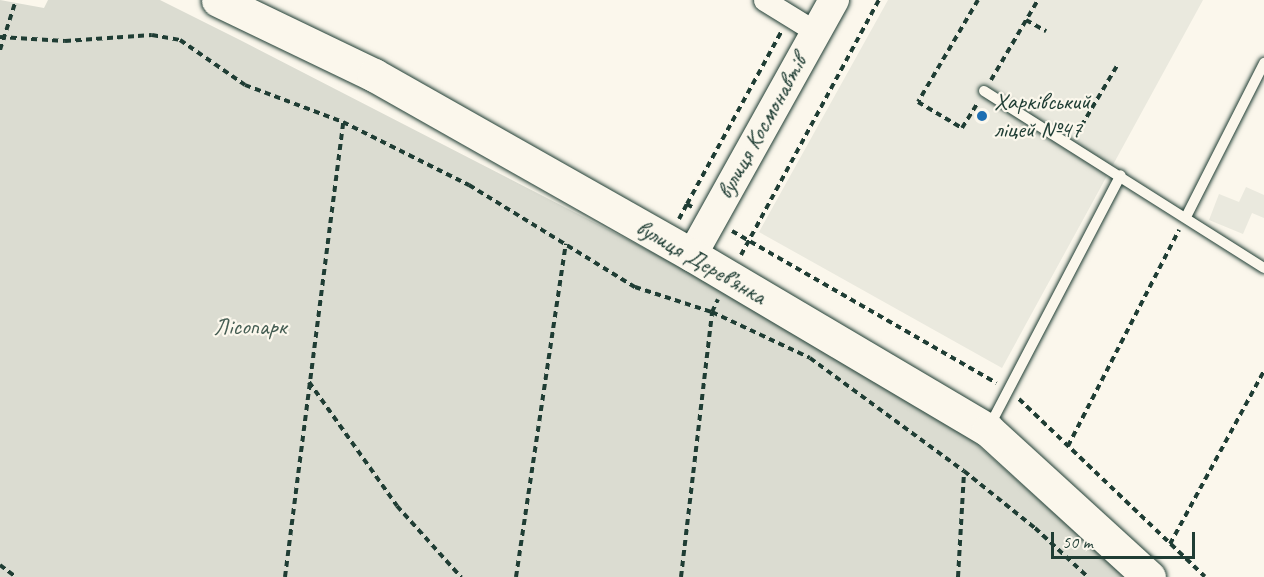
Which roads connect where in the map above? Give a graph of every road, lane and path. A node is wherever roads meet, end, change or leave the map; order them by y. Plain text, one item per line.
1 (16, 0) edge
2 (218, 0) edge
3 (764, 0) edge
4 (834, 0) edge
5 (879, 0) edge
6 (978, 0) edge
7 (1038, 0) edge
8 (790, 15) junction
9 (1026, 20) junction
10 (1046, 31) dead end
11 (816, 32) junction
12 (1, 38) edge
13 (0, 44) edge
14 (0, 50) edge
15 (1264, 63) edge
16 (1118, 64) dead end
17 (984, 91) junction
18 (344, 122) junction
19 (1071, 144) junction
20 (1120, 175) junction
21 (687, 204) dead end
22 (1186, 217) junction
23 (748, 241) dead end
24 (566, 244) junction
25 (692, 255) junction
26 (1264, 268) edge
27 (722, 288) dead end
28 (712, 312) junction
29 (1264, 370) edge
30 (309, 382) junction
31 (988, 430) junction
32 (1068, 446) dead end
33 (964, 471) junction
34 (1170, 544) dead end
35 (0, 565) edge
36 (16, 577) edge
37 (285, 577) edge
38 (461, 577) edge
39 (516, 577) edge
40 (681, 577) edge
41 (958, 577) edge
42 (1088, 577) edge
43 (1149, 577) edge

1 - 12 path
2 - 25 main road, вулиця Дерев’янка
3 - 8 street
4 - 11 street, вулиця Космонавтів
5 - 23 path
6 - 17 path
7 - 9 path
8 - 11 street
8 - 21 path
9 - 10 path
9 - 17 path
11 - 25 street, вулиця Космонавтів
12 - 13 path
12 - 18 path
13 - 14 path
15 - 22 lane
16 - 19 path
17 - 19 lane
18 - 24 path
18 - 30 path
19 - 20 lane
20 - 22 lane
20 - 31 lane
22 - 26 lane
22 - 32 path
24 - 28 path
24 - 39 path
25 - 31 main road, вулиця Дерев’янка
27 - 28 path
28 - 33 path
28 - 40 path
29 - 34 path
30 - 37 path
30 - 38 path
31 - 43 main road, вулиця Дерев’янка
33 - 41 path
33 - 42 path
35 - 36 path

